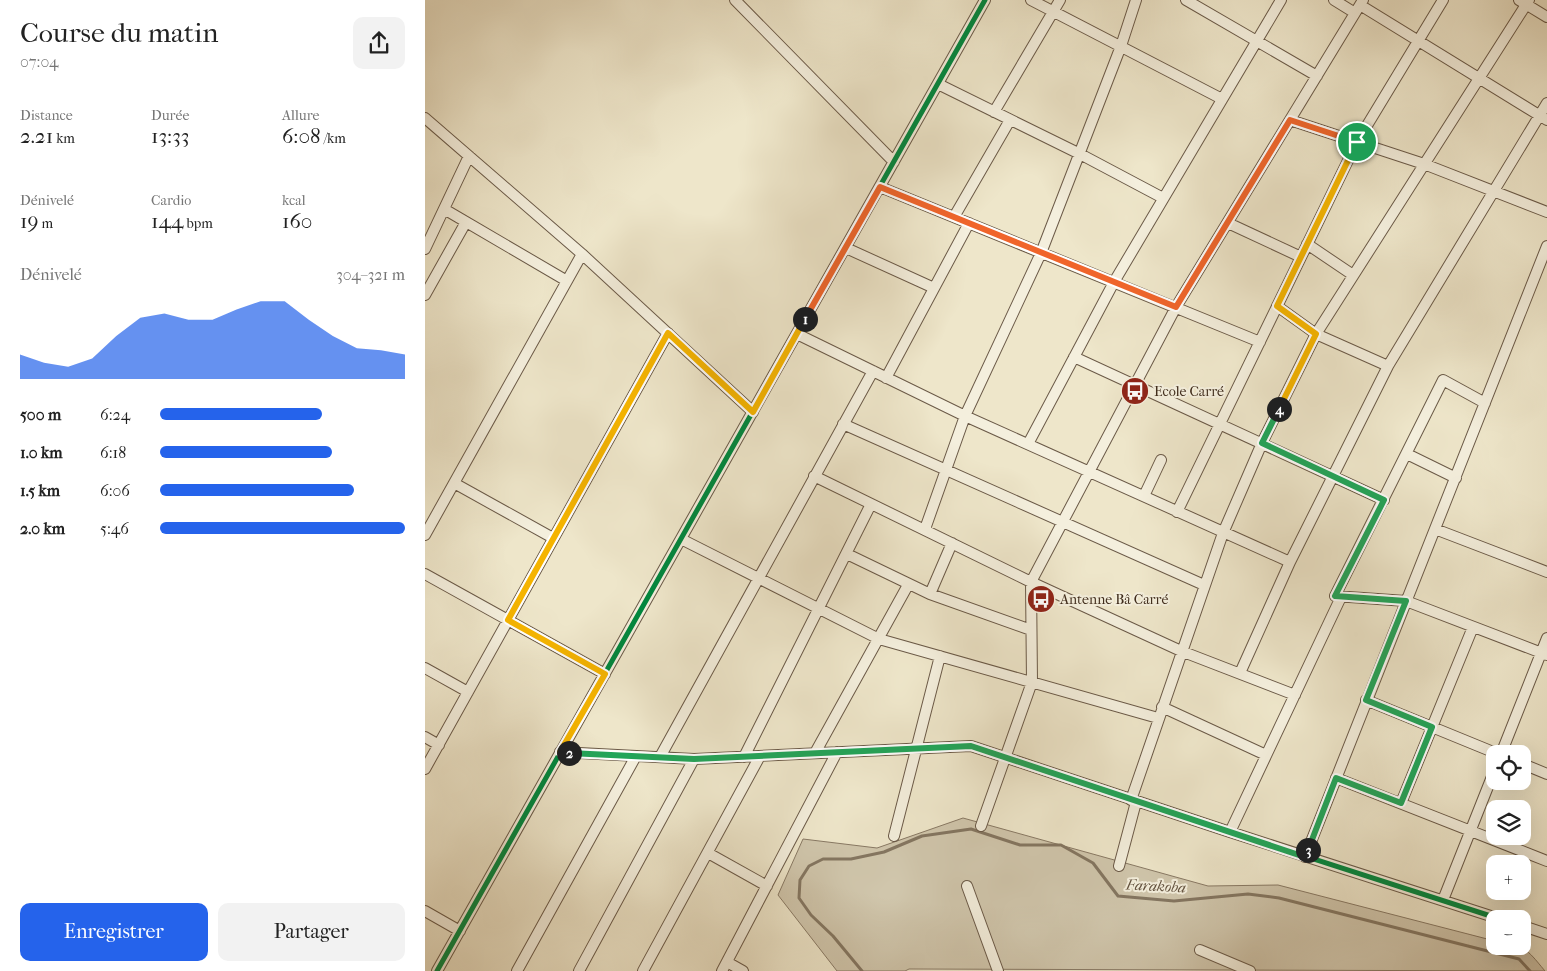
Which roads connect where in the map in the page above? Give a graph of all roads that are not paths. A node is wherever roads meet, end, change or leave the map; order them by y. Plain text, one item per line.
1 (735, 0) edge
2 (985, 0) edge
3 (1031, 0) edge
4 (1060, 0) edge
5 (1136, 0) edge
6 (1187, 0) edge
7 (1281, 0) edge
8 (1334, 0) edge
9 (1443, 0) edge
10 (1525, 1) edge
11 (1359, 6) edge
12 (1054, 11) junction
13 (1547, 16) edge
14 (1257, 41) junction
15 (1419, 41) junction
16 (1121, 46) junction
17 (1317, 76) junction
18 (1479, 78) junction
19 (938, 84) junction
20 (1222, 99) junction
21 (1547, 103) edge
22 (994, 112) junction
23 (1543, 117) edge
24 (425, 118) edge
25 (1010, 120) junction
26 (1290, 120) junction
27 (1357, 142) junction
28 (1080, 154) junction
29 (469, 156) junction
30 (894, 162) junction
31 (1424, 164) junction
32 (880, 187) junction
33 (1493, 190) junction
34 (1163, 198) junction
35 (444, 209) junction
36 (1547, 212) edge
37 (955, 217) junction
38 (466, 222) junction
39 (969, 223) junction
40 (1228, 223) junction
41 (1307, 244) junction
42 (1547, 246) edge
43 (845, 248) junction
44 (425, 249) edge
45 (1041, 253) junction
46 (582, 254) junction
47 (1301, 256) junction
48 (1353, 276) junction
49 (567, 281) junction
50 (1113, 282) junction
51 (934, 288) junction
52 (425, 295) edge
53 (1277, 306) junction
54 (1176, 307) junction
55 (668, 333) junction
56 (797, 334) junction
57 (1316, 334) junction
58 (1260, 342) junction
59 (1074, 357) junction
60 (1387, 366) junction
61 (873, 371) junction
62 (885, 378) junction
63 (1135, 385) junction
64 (1485, 403) junction
65 (753, 412) junction
66 (965, 416) junction
67 (843, 424) junction
68 (1219, 424) junction
69 (1262, 443) junction
70 (1028, 444) junction
71 (1407, 454) junction
72 (1161, 460) dead end
73 (946, 470) junction
74 (1090, 471) junction
75 (815, 476) junction
76 (1332, 476) junction
77 (1456, 478) junction
78 (454, 483) junction
79 (1144, 496) junction
80 (1384, 500) junction
81 (871, 504) junction
82 (1177, 512) junction
83 (1063, 523) junction
84 (1435, 528) junction
85 (925, 529) junction
86 (1223, 534) junction
87 (425, 536) edge
88 (553, 538) junction
89 (681, 539) junction
90 (952, 543) junction
91 (847, 554) junction
92 (1290, 562) junction
93 (1547, 572) edge
94 (425, 574) edge
95 (758, 578) junction
96 (1031, 582) junction
97 (908, 584) junction
98 (1204, 585) junction
99 (930, 594) junction
100 (1341, 597) junction
101 (1406, 601) junction
102 (819, 609) junction
103 (508, 620) junction
104 (1473, 627) junction
105 (1031, 630) junction
106 (1547, 638) edge
107 (879, 639) junction
108 (1181, 651) junction
109 (1544, 654) edge
110 (940, 656) junction
111 (425, 668) edge
112 (605, 674) junction
113 (1240, 674) junction
114 (1031, 682) junction
115 (468, 692) junction
116 (1295, 694) junction
117 (1366, 700) junction
118 (1162, 707) junction
119 (1158, 718) junction
120 (1432, 727) junction
121 (425, 737) edge
122 (439, 745) junction
123 (1504, 745) edge
124 (916, 748) junction
125 (1486, 748) edge
126 (560, 752) junction
127 (837, 752) junction
128 (815, 753) junction
129 (1267, 755) junction
130 (636, 756) junction
131 (760, 756) junction
132 (660, 757) junction
133 (744, 757) junction
134 (1005, 757) junction
135 (694, 759) junction
136 (1531, 767) edge
137 (425, 769) edge
138 (1547, 774) edge
139 (1336, 778) junction
140 (1487, 790) edge
141 (1133, 801) junction
142 (1401, 803) junction
143 (981, 826) dead end
144 (1470, 831) junction
145 (1230, 832) junction
146 (894, 836) dead end
147 (708, 853) junction
148 (1305, 857) junction
149 (1547, 861) edge
150 (1119, 866) dead end
151 (767, 886) junction
152 (967, 886) dead end
153 (1443, 900) junction
154 (425, 911) edge
155 (1486, 914) edge
156 (1531, 929) edge
157 (460, 931) junction
158 (1547, 934) edge
159 (1200, 950) dead end
160 (724, 966) edge
161 (1228, 967) edge
162 (437, 971) edge
163 (517, 971) edge
164 (579, 971) edge
165 (643, 971) edge
166 (743, 971) edge
167 (999, 971) edge
168 (1250, 971) edge

1 - 30 street
2 - 19 street
3 - 12 street
4 - 12 street
5 - 16 street
6 - 14 street
7 - 14 street
8 - 11 street
9 - 15 street
10 - 13 street
10 - 18 street
11 - 15 street
11 - 17 street
12 - 16 street
12 - 22 street
14 - 17 street
14 - 20 street
15 - 18 street
15 - 27 street
16 - 20 street
16 - 28 street
17 - 26 street
18 - 23 street
18 - 31 street
19 - 22 street
19 - 30 street
20 - 34 street
21 - 23 street
22 - 25 street
23 - 33 street
24 - 29 street
25 - 28 street
25 - 37 street
26 - 27 street
26 - 40 street
27 - 31 street
27 - 41 street
28 - 34 street
28 - 45 street
29 - 35 street
29 - 46 street
30 - 32 street
31 - 33 street
31 - 48 street
32 - 37 street
32 - 43 street
33 - 36 street
33 - 60 street
34 - 50 street
35 - 38 street
35 - 44 street
37 - 39 street
38 - 49 street
38 - 52 street
39 - 45 street
39 - 51 street
40 - 47 street
40 - 54 street
41 - 47 street
41 - 48 street
42 - 64 street
43 - 51 street
43 - 56 street
45 - 50 street
45 - 66 street
46 - 49 street
46 - 55 street
47 - 53 street
48 - 57 street
49 - 78 street
50 - 54 street
50 - 59 street
51 - 62 street
53 - 57 street
53 - 58 street
54 - 58 street
54 - 63 street
55 - 65 street
55 - 88 street
56 - 61 street
56 - 65 street
57 - 60 street
57 - 69 street
58 - 68 street
59 - 63 street
59 - 70 street
60 - 76 street
61 - 62 street
61 - 67 street
62 - 66 street
63 - 68 street
63 - 74 street
64 - 71 street
64 - 77 street
65 - 89 street
66 - 70 street
66 - 73 street
67 - 73 street
67 - 75 street
68 - 69 street
68 - 82 street
69 - 76 street
69 - 86 street
70 - 74 street
71 - 77 street
71 - 80 street
72 - 79 street
73 - 83 street
73 - 85 street
74 - 79 street
74 - 83 street
75 - 81 street
75 - 95 street
76 - 80 street
76 - 92 street
77 - 84 street
78 - 87 street
78 - 88 street
79 - 82 street
80 - 100 street
81 - 85 street
81 - 91 street
82 - 86 street
83 - 96 street
83 - 98 street
84 - 93 street
84 - 101 street
85 - 90 street
86 - 92 street
86 - 98 street
88 - 103 street
89 - 95 street
89 - 112 street
90 - 96 street
90 - 99 street
91 - 97 street
91 - 102 street
92 - 113 street
94 - 103 street
95 - 102 street
95 - 132 street
96 - 105 street
96 - 108 street
97 - 99 street
97 - 107 street
98 - 108 street
99 - 105 street
100 - 101 street
100 - 116 street
101 - 104 street
101 - 117 street
102 - 107 street
102 - 133 street
103 - 112 street
103 - 115 street
104 - 109 street
104 - 120 street
105 - 114 street
106 - 109 street
107 - 110 street
107 - 128 street
108 - 113 street
108 - 118 street
109 - 123 street
110 - 114 street
110 - 124 street
111 - 115 street
112 - 126 street
113 - 116 street
114 - 119 street
114 - 134 street
115 - 122 street
116 - 129 street
117 - 120 street
117 - 139 street
118 - 119 street
118 - 129 street
119 - 141 street
120 - 125 street
120 - 142 street
121 - 122 street
122 - 137 street
124 - 127 street
124 - 134 street
124 - 146 street
126 - 130 street
126 - 157 street
127 - 128 street
127 - 151 street
128 - 131 street
129 - 145 street
130 - 132 street
130 - 163 street
131 - 133 street
131 - 147 street
132 - 135 street
133 - 135 street
134 - 141 street
134 - 143 street
135 - 164 street
136 - 138 street
139 - 142 street
139 - 148 street
140 - 144 street
141 - 145 street
141 - 150 street
142 - 144 street
144 - 149 street
144 - 153 street
145 - 148 street
147 - 151 street
147 - 165 street
148 - 153 street
151 - 160 street
152 - 167 street
153 - 155 street
154 - 157 street
156 - 158 street
157 - 162 street
159 - 161 street
160 - 166 street
161 - 168 street

